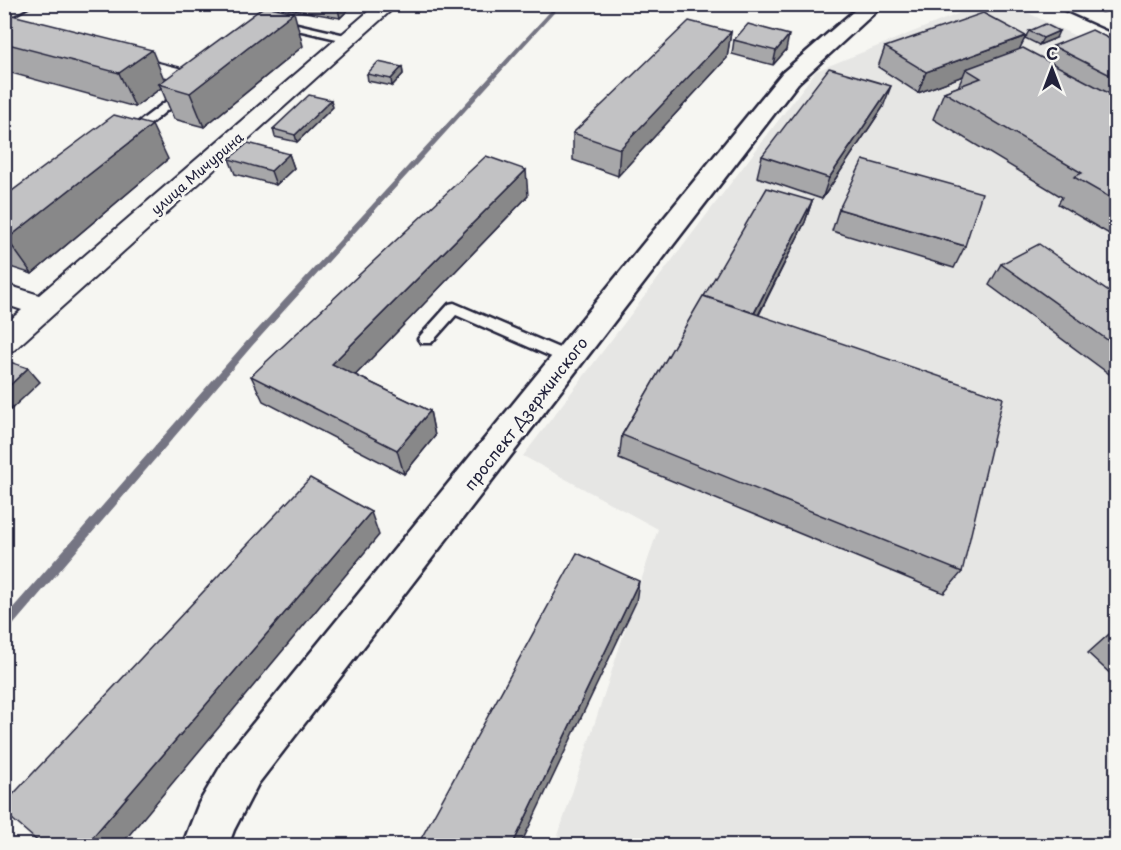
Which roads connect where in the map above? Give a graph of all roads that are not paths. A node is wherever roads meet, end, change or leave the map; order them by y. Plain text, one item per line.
1 (28, 4) edge
2 (389, 4) edge
3 (874, 4) edge
4 (1067, 4) edge
5 (1116, 12) edge
6 (1095, 17) junction
7 (8, 27) edge
8 (1116, 27) edge
9 (263, 28) edge
10 (350, 39) junction
11 (96, 53) edge
12 (203, 75) joint
13 (116, 146) edge
14 (4, 293) edge
15 (43, 307) junction
16 (426, 339) dead end
17 (4, 342) edge
18 (568, 358) junction
19 (205, 846) edge

1 - 7 lane
2 - 10 street, улица Мичурина
3 - 18 street, проспект Дзержинского
4 - 6 street
5 - 6 lane
6 - 8 street
9 - 10 lane
10 - 15 street, улица Мичурина
11 - 12 street
12 - 13 lane
14 - 15 street
15 - 17 street, улица Мичурина
16 - 18 lane
18 - 19 street, проспект Дзержинского

